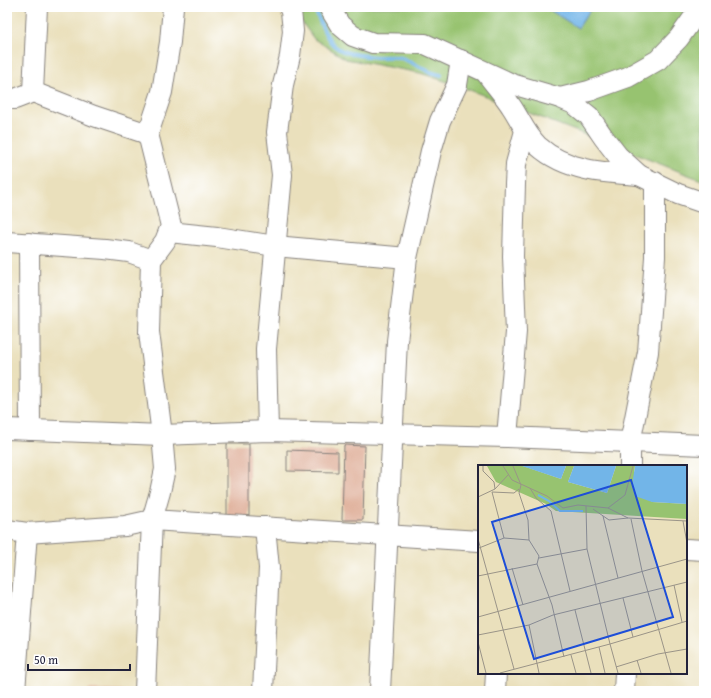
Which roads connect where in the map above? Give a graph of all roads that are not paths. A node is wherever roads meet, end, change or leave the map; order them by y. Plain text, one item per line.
1 (37, 7) edge
2 (173, 7) edge
3 (289, 7) edge
4 (329, 7) edge
5 (701, 7) edge
6 (461, 60) junction
7 (485, 71) junction
8 (33, 92) junction
9 (560, 98) junction
10 (7, 99) edge
11 (526, 131) junction
12 (148, 134) junction
13 (647, 178) junction
14 (704, 203) edge
15 (169, 232) junction
16 (7, 242) edge
17 (29, 243) junction
18 (275, 246) junction
19 (407, 258) junction
20 (150, 260) junction
21 (7, 429) edge
22 (30, 430) junction
23 (268, 431) junction
24 (391, 434) junction
25 (162, 435) junction
26 (507, 437) junction
27 (630, 443) junction
28 (704, 445) edge
29 (630, 465) edge
30 (152, 520) junction
31 (265, 527) junction
32 (7, 530) edge
33 (27, 533) junction
34 (388, 535) junction
35 (478, 541) edge
36 (687, 549) edge
37 (704, 550) edge
38 (496, 674) edge
39 (625, 674) edge
40 (15, 691) edge
41 (145, 691) edge
42 (264, 691) edge
43 (380, 691) edge
44 (495, 691) edge
45 (624, 691) edge

1 - 8 street
2 - 12 street
3 - 18 street
4 - 6 street
5 - 9 street
6 - 7 street
6 - 19 street
7 - 9 street
7 - 11 street
8 - 10 street
8 - 12 street
9 - 13 street
11 - 13 street
11 - 26 street
12 - 15 street
13 - 14 street
13 - 27 street
15 - 18 street
15 - 20 street
16 - 17 street
17 - 20 street
17 - 22 street
18 - 19 street
18 - 23 street
19 - 24 street
20 - 25 street
21 - 22 street
22 - 25 street
23 - 24 street
23 - 25 street
24 - 26 street
24 - 34 street
25 - 30 street
26 - 27 street
27 - 28 street
27 - 29 street
30 - 31 street
30 - 33 street
30 - 41 street
31 - 34 street
31 - 42 street
32 - 33 street
33 - 40 street
34 - 35 street
34 - 43 street
36 - 37 street
38 - 44 street
39 - 45 street

